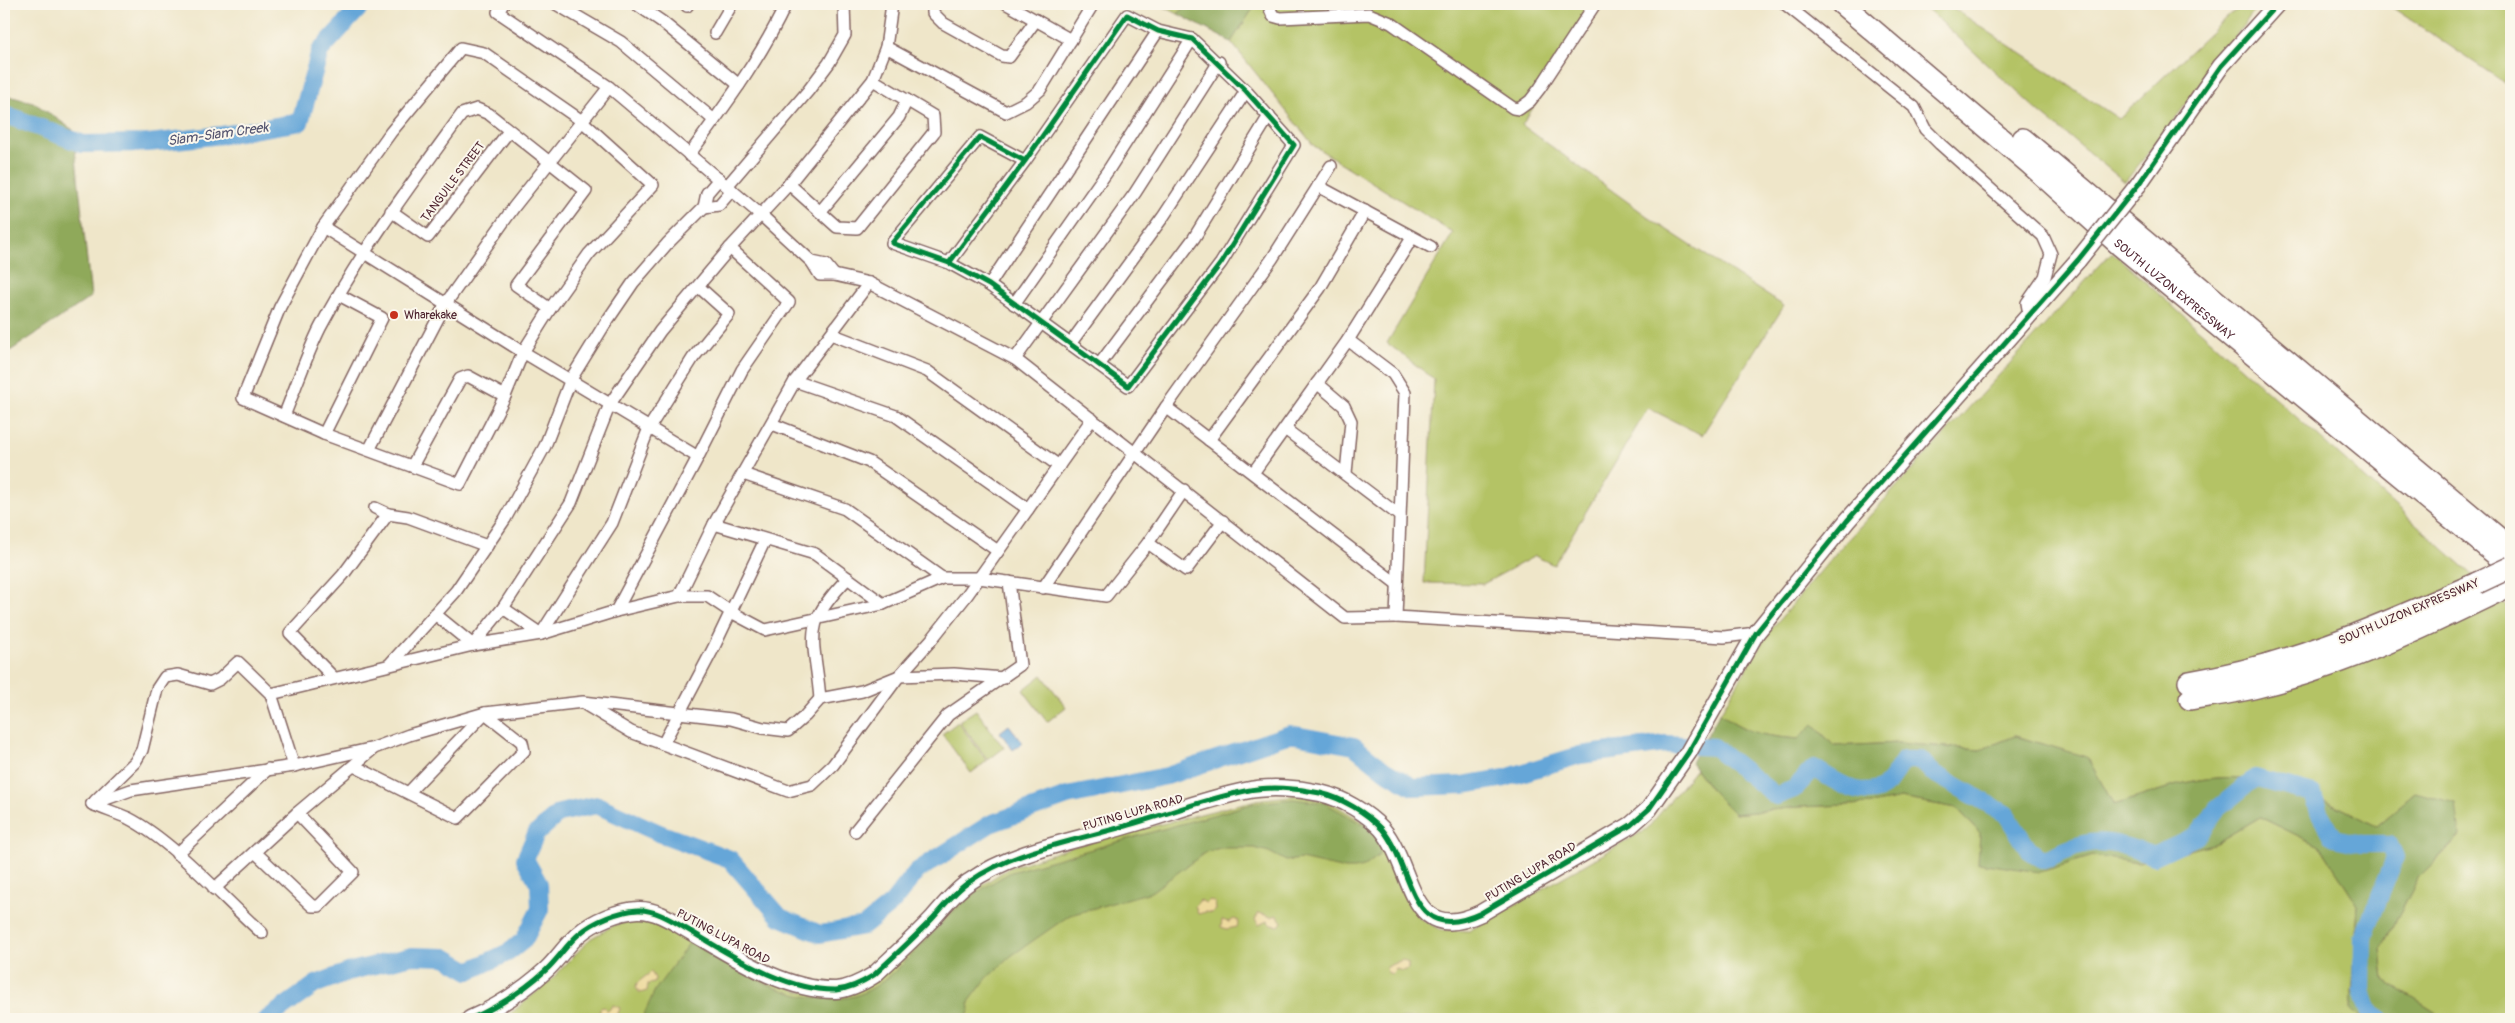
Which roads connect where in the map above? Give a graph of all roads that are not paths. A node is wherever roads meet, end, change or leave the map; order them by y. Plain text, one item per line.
1 (503, 4) edge
2 (556, 4) edge
3 (636, 4) edge
4 (732, 4) edge
5 (786, 4) edge
6 (844, 4) edge
7 (892, 4) edge
8 (933, 4) edge
9 (1007, 4) edge
10 (1093, 4) edge
11 (1272, 4) edge
12 (1595, 4) edge
13 (1786, 4) edge
14 (1842, 4) edge
15 (1862, 4) edge
16 (2277, 4) edge
17 (1036, 20) junction
18 (1158, 31) junction
19 (715, 33) dead end
20 (1192, 39) junction
21 (1070, 40) junction
22 (886, 47) junction
23 (1218, 62) junction
24 (873, 80) junction
25 (739, 85) junction
26 (609, 87) junction
27 (1246, 91) junction
28 (906, 100) junction
29 (1269, 116) junction
30 (714, 120) junction
31 (582, 121) junction
32 (509, 131) junction
33 (689, 155) junction
34 (1025, 161) junction
35 (550, 162) junction
36 (1331, 166) dead end
37 (789, 184) junction
38 (726, 185) junction
39 (1318, 186) junction
40 (704, 207) junction
41 (391, 211) junction
42 (820, 212) junction
43 (1365, 212) junction
44 (761, 215) junction
45 (323, 227) junction
46 (1412, 238) junction
47 (1431, 247) dead end
48 (730, 248) junction
49 (365, 253) junction
50 (949, 263) junction
51 (869, 283) junction
52 (989, 285) junction
53 (699, 286) junction
54 (339, 295) junction
55 (446, 303) junction
56 (1014, 304) junction
57 (550, 309) junction
58 (2028, 314) junction
59 (1040, 322) junction
60 (831, 334) junction
61 (1348, 340) junction
62 (1070, 344) junction
63 (523, 352) junction
64 (1015, 359) junction
65 (1099, 365) junction
66 (571, 379) junction
67 (795, 381) junction
68 (1317, 383) junction
69 (505, 396) junction
70 (610, 404) junction
71 (1166, 407) junction
72 (284, 416) junction
73 (1092, 419) junction
74 (772, 424) junction
75 (649, 428) junction
76 (1285, 429) junction
77 (324, 434) junction
78 (1209, 440) junction
79 (369, 450) junction
80 (1136, 452) junction
81 (698, 457) junction
82 (412, 466) junction
83 (1059, 466) junction
84 (1253, 472) junction
85 (1346, 473) junction
86 (743, 474) junction
87 (1184, 490) junction
88 (375, 508) dead end
89 (1028, 509) junction
90 (388, 514) junction
91 (1400, 516) junction
92 (1223, 521) junction
93 (714, 524) junction
94 (765, 540) junction
95 (1148, 543) junction
96 (487, 546) junction
97 (2511, 548) edge
98 (998, 551) junction
99 (2511, 567) edge
100 (848, 578) junction
101 (942, 578) junction
102 (979, 578) junction
103 (1009, 582) junction
104 (1397, 584) junction
105 (2511, 585) edge
106 (1043, 588) junction
107 (2483, 590) junction
108 (678, 596) junction
109 (883, 604) junction
110 (503, 608) junction
111 (616, 611) junction
112 (731, 612) junction
113 (435, 614) junction
114 (1396, 616) junction
115 (815, 620) junction
116 (1756, 633) junction
117 (541, 634) junction
118 (473, 646) junction
119 (389, 665) junction
120 (899, 676) junction
121 (334, 678) junction
122 (1003, 678) junction
123 (2190, 691) dead end
124 (271, 694) junction
125 (820, 699) junction
126 (583, 702) junction
127 (485, 713) junction
128 (679, 714) junction
129 (663, 744) junction
130 (374, 748) junction
131 (294, 766) junction
132 (354, 766) junction
133 (268, 769) junction
134 (408, 792) junction
135 (92, 804) junction
136 (297, 813) junction
137 (855, 831) dead end
138 (255, 852) junction
139 (177, 854) junction
140 (214, 890) junction
141 (262, 933) dead end
142 (470, 1019) edge

1 - 26 street
2 - 30 street
3 - 25 street
4 - 19 street
5 - 25 street
6 - 38 street
7 - 22 street
8 - 17 street
9 - 17 street
10 - 21 street
11 - 12 street
13 - 58 street
14 - 99 highway, SOUTH LUZON EXPRESSWAY
15 - 97 highway, SOUTH LUZON EXPRESSWAY
16 - 58 street, PUTING LUPA ROAD, bridge
17 - 21 street
18 - 20 street
18 - 34 street
18 - 52 street
20 - 23 street
20 - 56 street
21 - 22 street
22 - 24 street
23 - 27 street
23 - 59 street
24 - 28 street
24 - 37 street
25 - 30 street
26 - 31 street
26 - 33 street
27 - 29 street
27 - 62 street
28 - 42 street
28 - 42 street
29 - 65 street
29 - 65 street
30 - 33 street
31 - 35 street
31 - 45 street
31 - 57 street
32 - 35 street
32 - 41 street
32 - 41 street, TANGUILE STREET
33 - 38 street
34 - 50 street
34 - 50 street
35 - 55 street
35 - 57 street
36 - 39 street
37 - 42 street
37 - 44 street
38 - 40 street
38 - 40 street
38 - 44 street
39 - 43 street
39 - 71 street
40 - 66 street
41 - 49 street
43 - 46 street
43 - 78 street
44 - 48 street
44 - 51 street
45 - 49 street
45 - 72 street
46 - 47 street
46 - 61 street
48 - 53 street
48 - 81 street
49 - 54 street
49 - 55 street
50 - 52 street
51 - 60 street
51 - 64 street
52 - 56 street
53 - 70 street
53 - 75 street
54 - 72 street
54 - 77 street
55 - 63 street
55 - 79 street
56 - 59 street
57 - 63 street
58 - 116 street, PUTING LUPA ROAD
59 - 62 street
59 - 64 street
60 - 67 street
60 - 83 street
61 - 68 street
61 - 91 street
62 - 65 street
63 - 66 street
63 - 69 street
64 - 73 street
66 - 70 street
66 - 96 street
67 - 74 street
67 - 89 street
68 - 76 street
68 - 85 street
69 - 82 street
69 - 82 street
70 - 75 street
70 - 110 street
71 - 78 street
71 - 80 street
72 - 77 street
73 - 80 street
73 - 83 street
74 - 86 street
74 - 98 street
75 - 81 street
75 - 117 street
76 - 84 street
76 - 85 street
77 - 79 street
78 - 84 street
79 - 82 street
80 - 87 street
80 - 106 street
81 - 111 street
83 - 89 street
84 - 104 street
85 - 91 street
86 - 93 street
86 - 101 street
87 - 92 street
87 - 95 street
88 - 90 street
89 - 98 street
90 - 96 street
90 - 121 street
91 - 104 street
92 - 95 street
92 - 114 street
93 - 94 street
93 - 108 street
94 - 100 street
94 - 112 street
95 - 106 street
96 - 113 street
98 - 102 street
99 - 107 highway, SOUTH LUZON EXPRESSWAY, bridge
100 - 109 street
100 - 115 street
101 - 102 street
101 - 109 street
102 - 103 street
102 - 120 street
103 - 106 street
103 - 122 street
104 - 114 street
105 - 107 highway
107 - 123 highway, SOUTH LUZON EXPRESSWAY
108 - 111 street
108 - 112 street
109 - 115 street
110 - 117 street
110 - 118 street
111 - 117 street
112 - 115 street
112 - 128 street
113 - 118 street
113 - 119 street
114 - 116 street
115 - 125 street
116 - 142 street, PUTING LUPA ROAD
117 - 118 street
118 - 119 street
119 - 121 street
120 - 122 street
120 - 125 street
120 - 129 street
121 - 124 street
122 - 137 street
124 - 131 street
124 - 135 street
125 - 128 street
126 - 127 street
126 - 128 street
126 - 129 street
127 - 130 street
127 - 134 street
127 - 134 street
128 - 129 street
130 - 131 street
130 - 132 street
131 - 133 street
132 - 134 street
132 - 136 street
133 - 135 street
133 - 139 street
135 - 139 street
136 - 138 street
136 - 138 street
138 - 140 street
139 - 140 street
140 - 141 street

